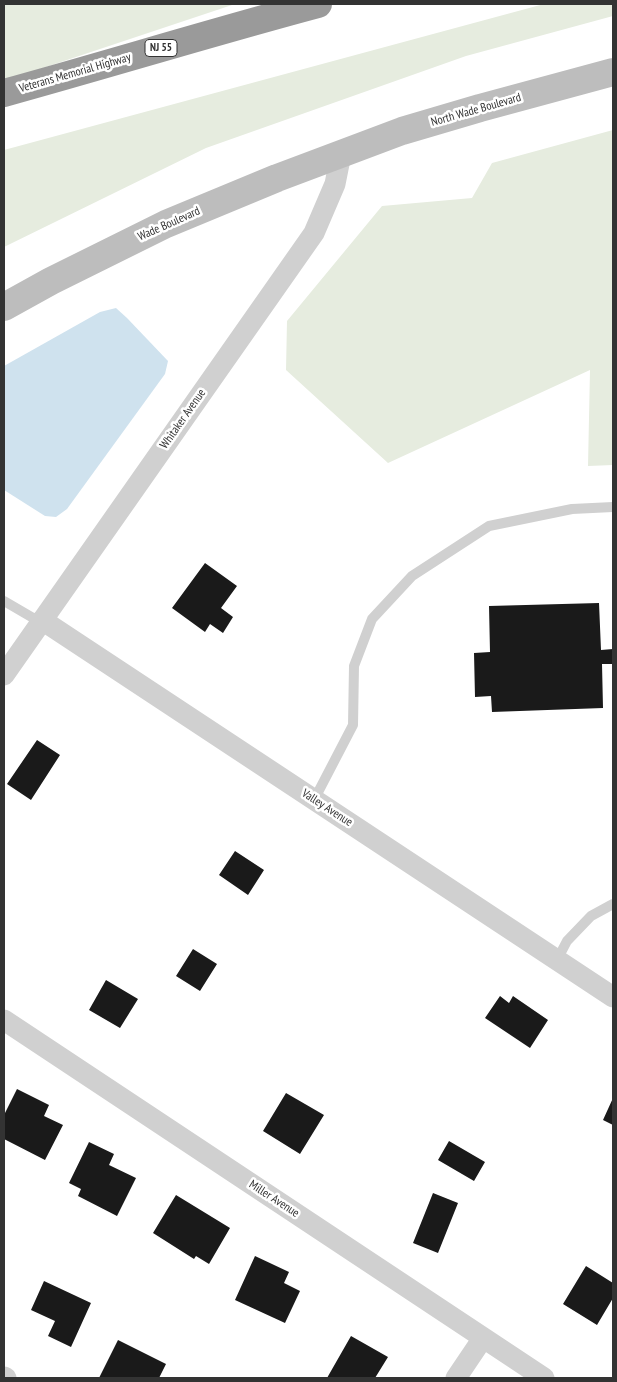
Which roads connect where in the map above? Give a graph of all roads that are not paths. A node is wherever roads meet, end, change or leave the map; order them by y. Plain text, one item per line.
1 (301, 6) edge
2 (613, 72) edge
3 (4, 94) edge
4 (341, 154) junction
5 (4, 307) edge
6 (613, 507) edge
7 (4, 601) edge
8 (41, 621) junction
9 (4, 675) edge
10 (314, 800) junction
11 (613, 904) edge
12 (558, 960) junction
13 (613, 997) edge
14 (4, 1020) edge
15 (483, 1338) junction
16 (456, 1378) edge
17 (544, 1378) edge

1 - 3 highway, Veterans Memorial Highway / NJ 55
2 - 4 main road, North Wade Boulevard
4 - 5 main road, Wade Boulevard
4 - 8 street, Whitaker Avenue
6 - 10 lane
7 - 8 lane
8 - 9 street, Whitaker Avenue
8 - 10 street, Valley Avenue
10 - 12 street, Valley Avenue
11 - 12 lane
12 - 13 street, Valley Avenue
14 - 15 street, Miller Avenue
15 - 16 street
15 - 17 street, Miller Avenue

